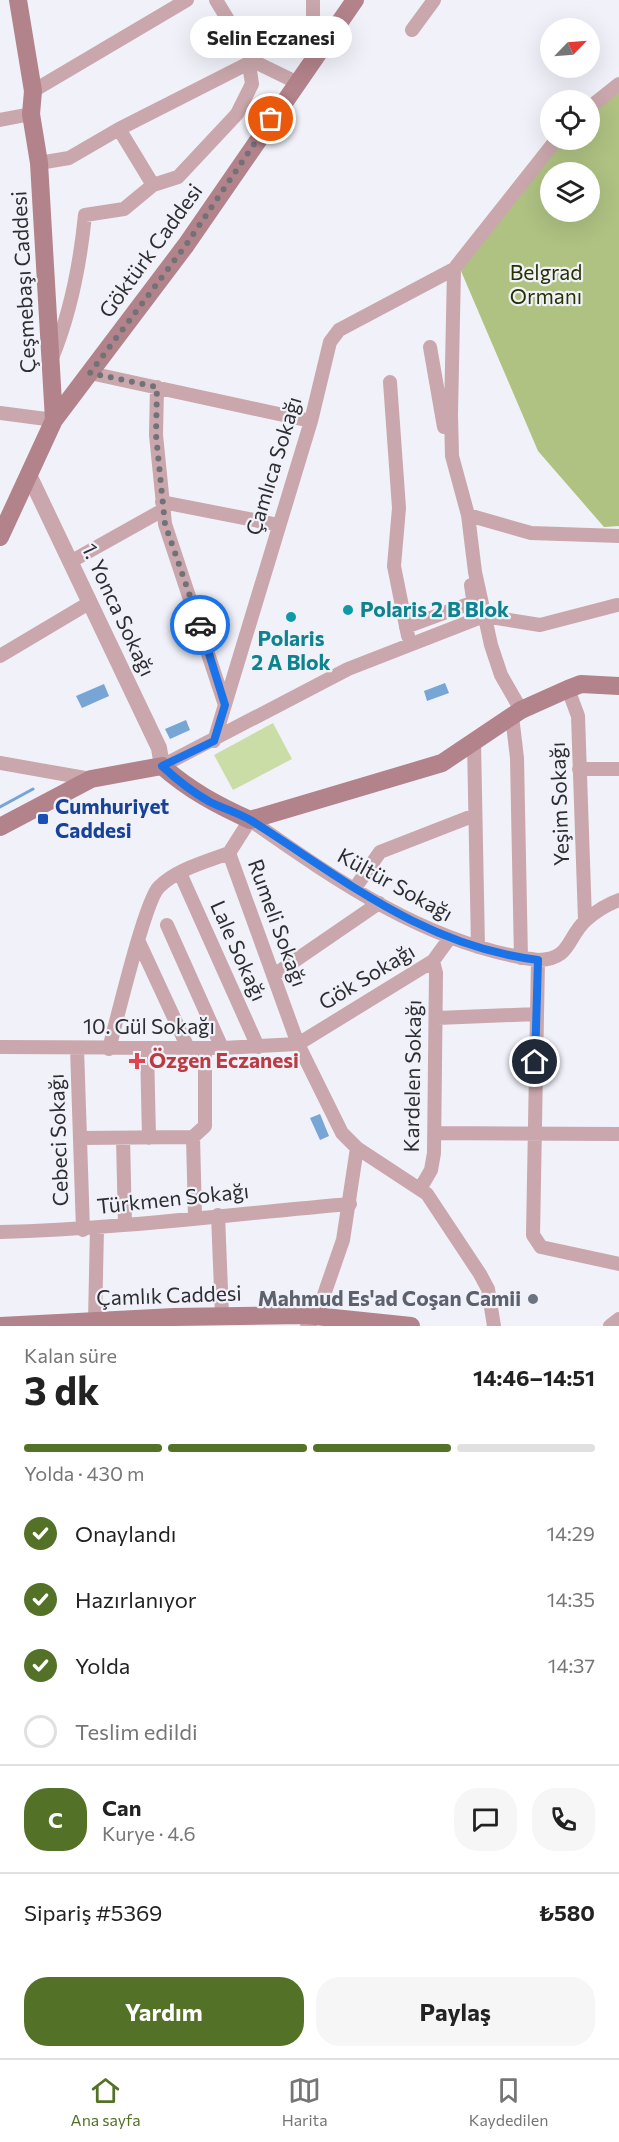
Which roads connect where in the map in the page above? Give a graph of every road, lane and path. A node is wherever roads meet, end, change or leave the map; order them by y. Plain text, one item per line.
1 (187, 0) edge
2 (216, 0) edge
3 (313, 0) edge
4 (354, 0) edge
5 (434, 0) edge
6 (19, 1) edge
7 (412, 30) dead end
8 (320, 49) junction
9 (251, 62) junction
10 (296, 82) junction
11 (619, 84) edge
12 (33, 91) junction
13 (600, 99) edge
14 (31, 114) junction
15 (0, 120) edge
16 (119, 129) junction
17 (548, 150) edge
18 (39, 163) junction
19 (153, 185) junction
20 (453, 268) junction
21 (430, 347) dead end
22 (51, 360) junction
23 (90, 373) junction
24 (390, 382) dead end
25 (157, 387) junction
26 (0, 412) edge
27 (54, 420) junction
28 (311, 421) junction
29 (29, 475) junction
30 (163, 506) junction
31 (468, 516) junction
32 (279, 525) junction
33 (619, 536) edge
34 (0, 537) edge
35 (70, 562) junction
36 (89, 603) junction
37 (617, 605) dead end
38 (484, 616) junction
39 (406, 627) junction
40 (410, 644) junction
41 (0, 656) edge
42 (619, 686) edge
43 (568, 689) junction
44 (225, 705) junction
45 (517, 713) junction
46 (214, 741) junction
47 (474, 742) junction
48 (0, 763) edge
49 (162, 766) junction
50 (579, 769) junction
51 (619, 769) edge
52 (91, 779) junction
53 (475, 815) junction
54 (250, 820) junction
55 (0, 827) edge
56 (229, 853) junction
57 (180, 873) junction
58 (355, 888) junction
59 (619, 900) edge
60 (379, 903) junction
61 (585, 921) junction
62 (167, 925) dead end
63 (449, 939) junction
64 (138, 940) junction
65 (478, 947) junction
66 (521, 958) junction
67 (538, 960) junction
68 (433, 961) junction
69 (274, 975) junction
70 (536, 1014) junction
71 (437, 1018) junction
72 (298, 1044) junction
73 (0, 1047) edge
74 (258, 1047) junction
75 (77, 1048) junction
76 (147, 1048) junction
77 (188, 1048) junction
78 (205, 1048) junction
79 (222, 1048) junction
80 (109, 1049) junction
81 (435, 1133) junction
82 (533, 1133) junction
83 (619, 1134) edge
84 (193, 1137) junction
85 (80, 1138) junction
86 (123, 1138) junction
87 (149, 1138) junction
88 (357, 1148) junction
89 (420, 1190) junction
90 (350, 1204) junction
91 (218, 1215) junction
92 (195, 1217) junction
93 (125, 1225) junction
94 (90, 1229) junction
95 (0, 1232) edge
96 (619, 1264) edge
97 (222, 1316) junction
98 (619, 1319) edge
99 (95, 1321) junction
100 (312, 1321) edge
101 (0, 1326) edge
102 (411, 1326) edge
103 (494, 1326) edge
104 (610, 1326) edge

1 - 12 street
2 - 9 street
3 - 8 street
4 - 8 main road, Göktürk Caddesi
5 - 7 street
6 - 12 main road, Çeşmebaşı Caddesi
8 - 10 main road, Göktürk Caddesi
9 - 10 street
9 - 16 street
9 - 19 street
10 - 23 main road, Göktürk Caddesi
11 - 13 street
12 - 14 main road, Çeşmebaşı Caddesi
14 - 15 street
14 - 18 main road, Çeşmebaşı Caddesi
16 - 18 street
16 - 19 street
17 - 20 street
18 - 22 main road, Çeşmebaşı Caddesi
19 - 22 street
20 - 28 street, Çamlıca Sokağı
20 - 31 street
21 - 39 street
22 - 27 main road, Çeşmebaşı Caddesi
23 - 25 street
23 - 27 main road, Göktürk Caddesi
24 - 39 street
25 - 28 street
25 - 30 street
26 - 27 street
27 - 29 main road, Göktürk Caddesi
28 - 32 street, Çamlıca Sokağı
29 - 34 main road, Göktürk Caddesi
29 - 35 street, 1. Yonca Sokağı
30 - 32 street
30 - 35 street
30 - 44 street
31 - 33 street
31 - 38 street
32 - 44 street, Çamlıca Sokağı
35 - 36 street, 1. Yonca Sokağı
36 - 41 street
36 - 49 street, 1. Yonca Sokağı
37 - 38 street
38 - 40 street
38 - 45 street
39 - 40 street
40 - 46 street
42 - 43 main road
43 - 45 main road
43 - 50 street, Yeşim Sokağı
44 - 46 street, Çamlıca Sokağı
45 - 47 main road
45 - 66 street
46 - 49 street
47 - 53 street
47 - 54 main road
48 - 52 street
49 - 52 main road
49 - 54 main road
50 - 51 street
50 - 61 street, Yeşim Sokağı
52 - 55 main road
53 - 58 street
53 - 65 street
54 - 56 street, Rumeli Sokağı
54 - 58 street, Kültür Sokağı
56 - 57 street
56 - 69 street, Rumeli Sokağı
57 - 64 street
57 - 74 street, Lale Sokağı
58 - 60 street, Kültür Sokağı
59 - 61 street
60 - 63 street, Kültür Sokağı
60 - 69 street
61 - 67 street, Kültür Sokağı
62 - 79 street
63 - 65 street, Kültür Sokağı
63 - 68 street, Gök Sokağı
64 - 77 street
64 - 80 street
65 - 66 street, Kültür Sokağı
66 - 67 street, Kültür Sokağı
67 - 70 street
68 - 71 street, Kardelen Sokağı
68 - 72 street, Gök Sokağı
69 - 72 street, Rumeli Sokağı
70 - 71 street
70 - 82 street
71 - 81 street, Kardelen Sokağı
72 - 74 street, 10. Gül Sokağı
72 - 88 street, Rumeli Sokağı
73 - 75 street, 10. Gül Sokağı
74 - 79 street, 10. Gül Sokağı
75 - 80 street, 10. Gül Sokağı
75 - 85 street, Cebeci Sokağı
76 - 77 street, 10. Gül Sokağı
76 - 80 street, 10. Gül Sokağı
76 - 87 street
77 - 78 street, 10. Gül Sokağı
78 - 79 street, 10. Gül Sokağı
78 - 84 street
81 - 82 street
81 - 89 street, Kardelen Sokağı
82 - 83 street
82 - 96 street
84 - 87 street
84 - 92 street
85 - 86 street
85 - 94 street, Cebeci Sokağı
86 - 87 street
86 - 93 street
88 - 89 street, Rumeli Sokağı
88 - 90 street
89 - 103 street, Rumeli Sokağı
90 - 91 street, Türkmen Sokağı
90 - 100 street
91 - 92 street, Türkmen Sokağı
91 - 97 street
92 - 93 street, Türkmen Sokağı
93 - 94 street, Türkmen Sokağı
94 - 95 street, Türkmen Sokağı
94 - 99 street, Cebeci Sokağı
97 - 99 main road, Çamlık Caddesi
97 - 100 main road, Çamlık Caddesi
98 - 104 street
99 - 101 main road, Çamlık Caddesi
100 - 102 main road, Çamlık Caddesi

